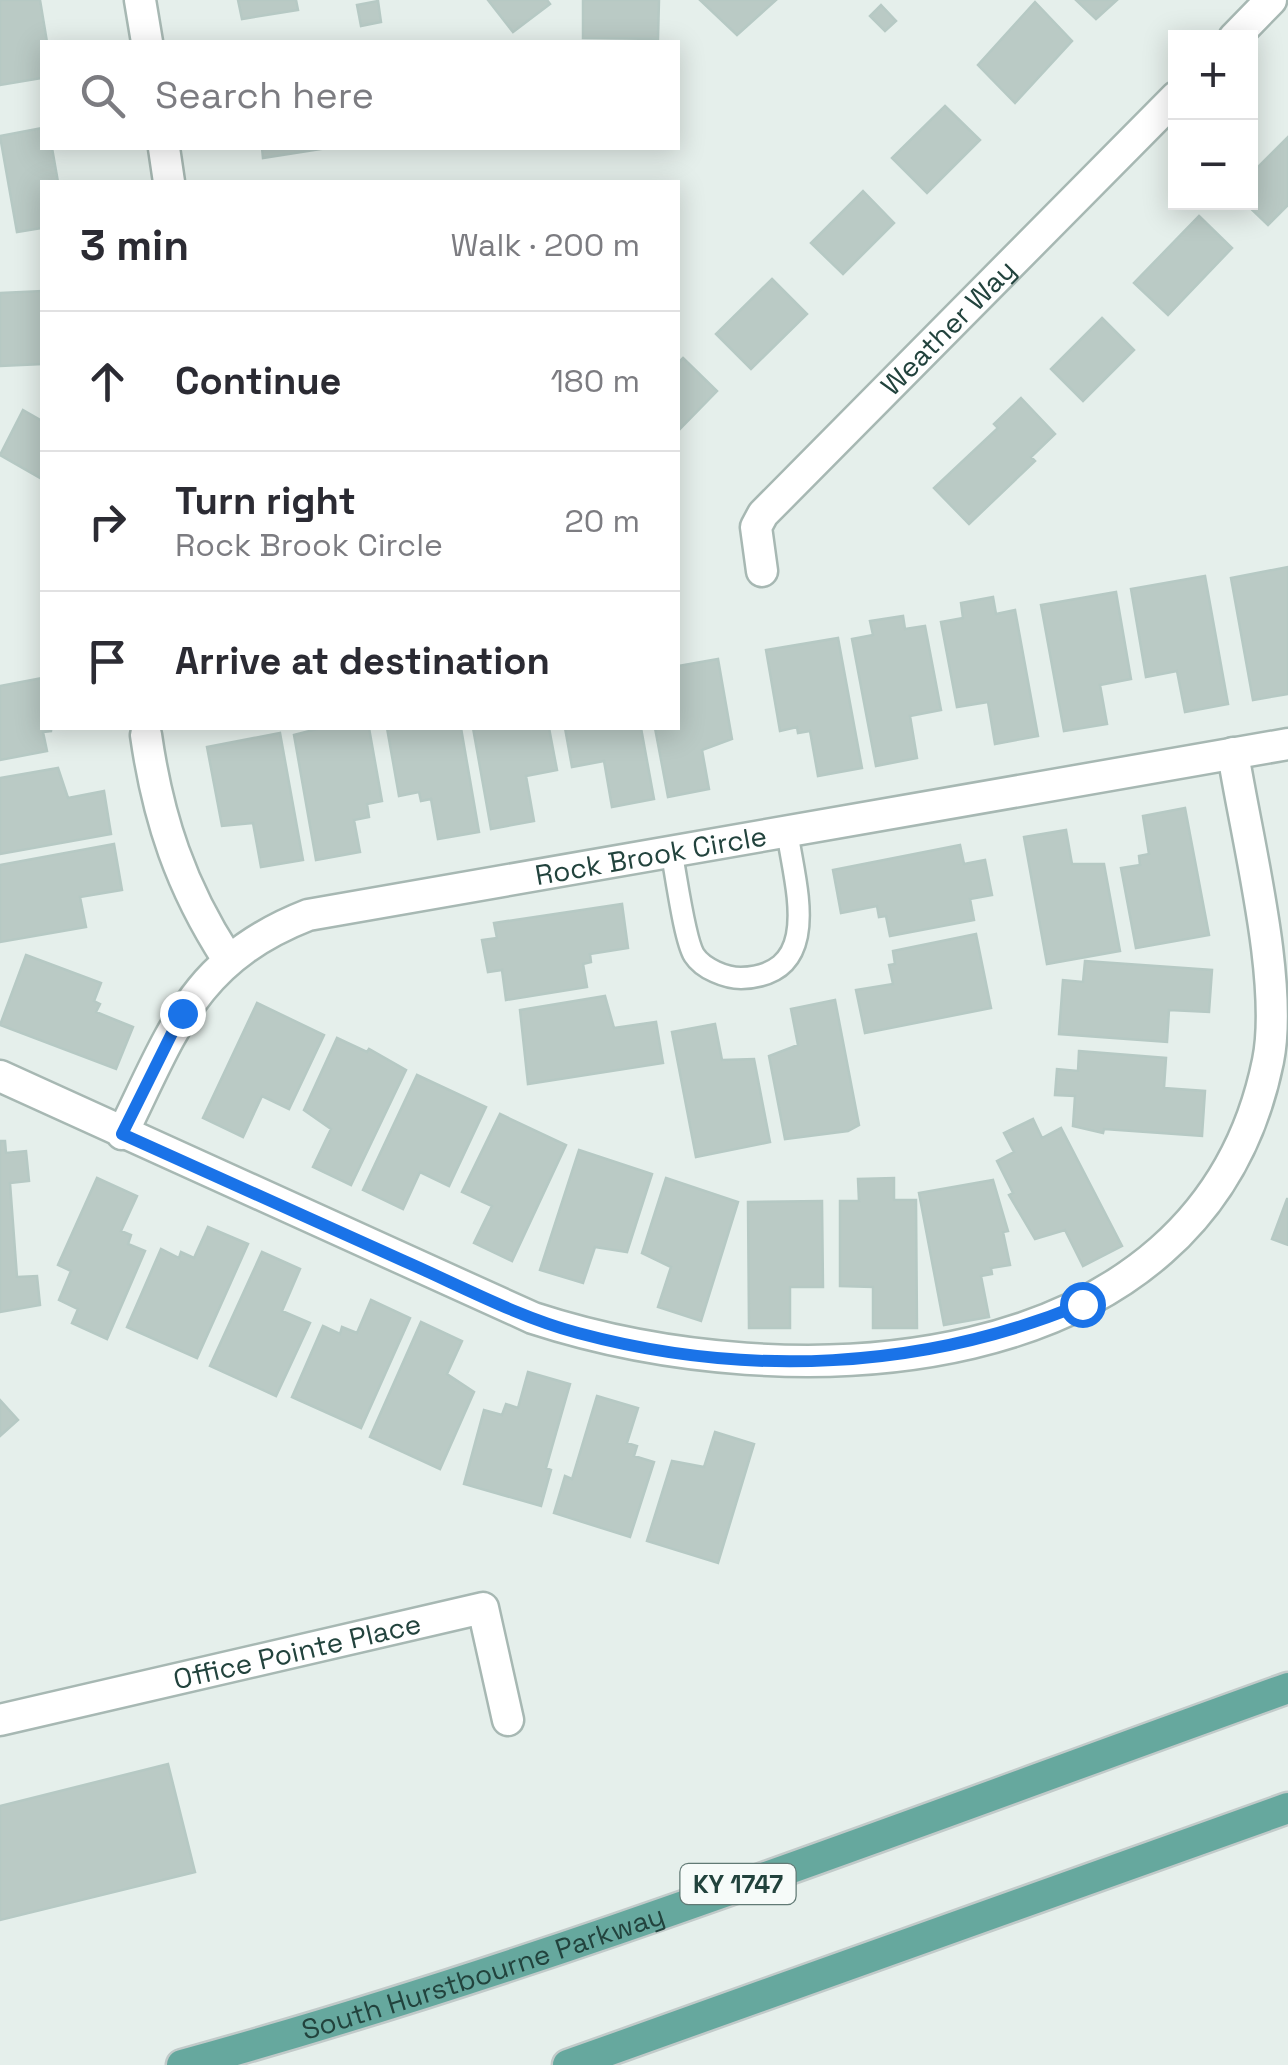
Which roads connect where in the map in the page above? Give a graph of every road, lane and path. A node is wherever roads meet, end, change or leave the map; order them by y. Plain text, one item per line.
1 (140, 0) edge
2 (1271, 0) edge
3 (1242, 30) edge
4 (147, 40) edge
5 (1168, 105) edge
6 (164, 150) edge
7 (169, 180) edge
8 (762, 571) dead end
9 (146, 735) dead end
10 (1288, 744) edge
11 (1233, 753) junction
12 (787, 830) junction
13 (672, 850) junction
14 (227, 958) junction
15 (0, 1076) edge
16 (122, 1134) junction
17 (1288, 1688) edge
18 (0, 1720) edge
19 (508, 1720) dead end
20 (1288, 1808) edge
21 (577, 2064) edge
22 (182, 2065) edge

1 - 4 street
2 - 3 street
5 - 8 street, Weather Way
6 - 7 street
9 - 14 street
10 - 11 street, Rock Brook Circle
11 - 12 street, Rock Brook Circle
11 - 16 street
12 - 13 street, Rock Brook Circle
12 - 13 lane
13 - 14 street, Rock Brook Circle
14 - 16 street, Rock Brook Circle
15 - 16 street
17 - 22 main road, South Hurstbourne Parkway / KY 1747
18 - 19 street, Office Pointe Place
20 - 21 main road

